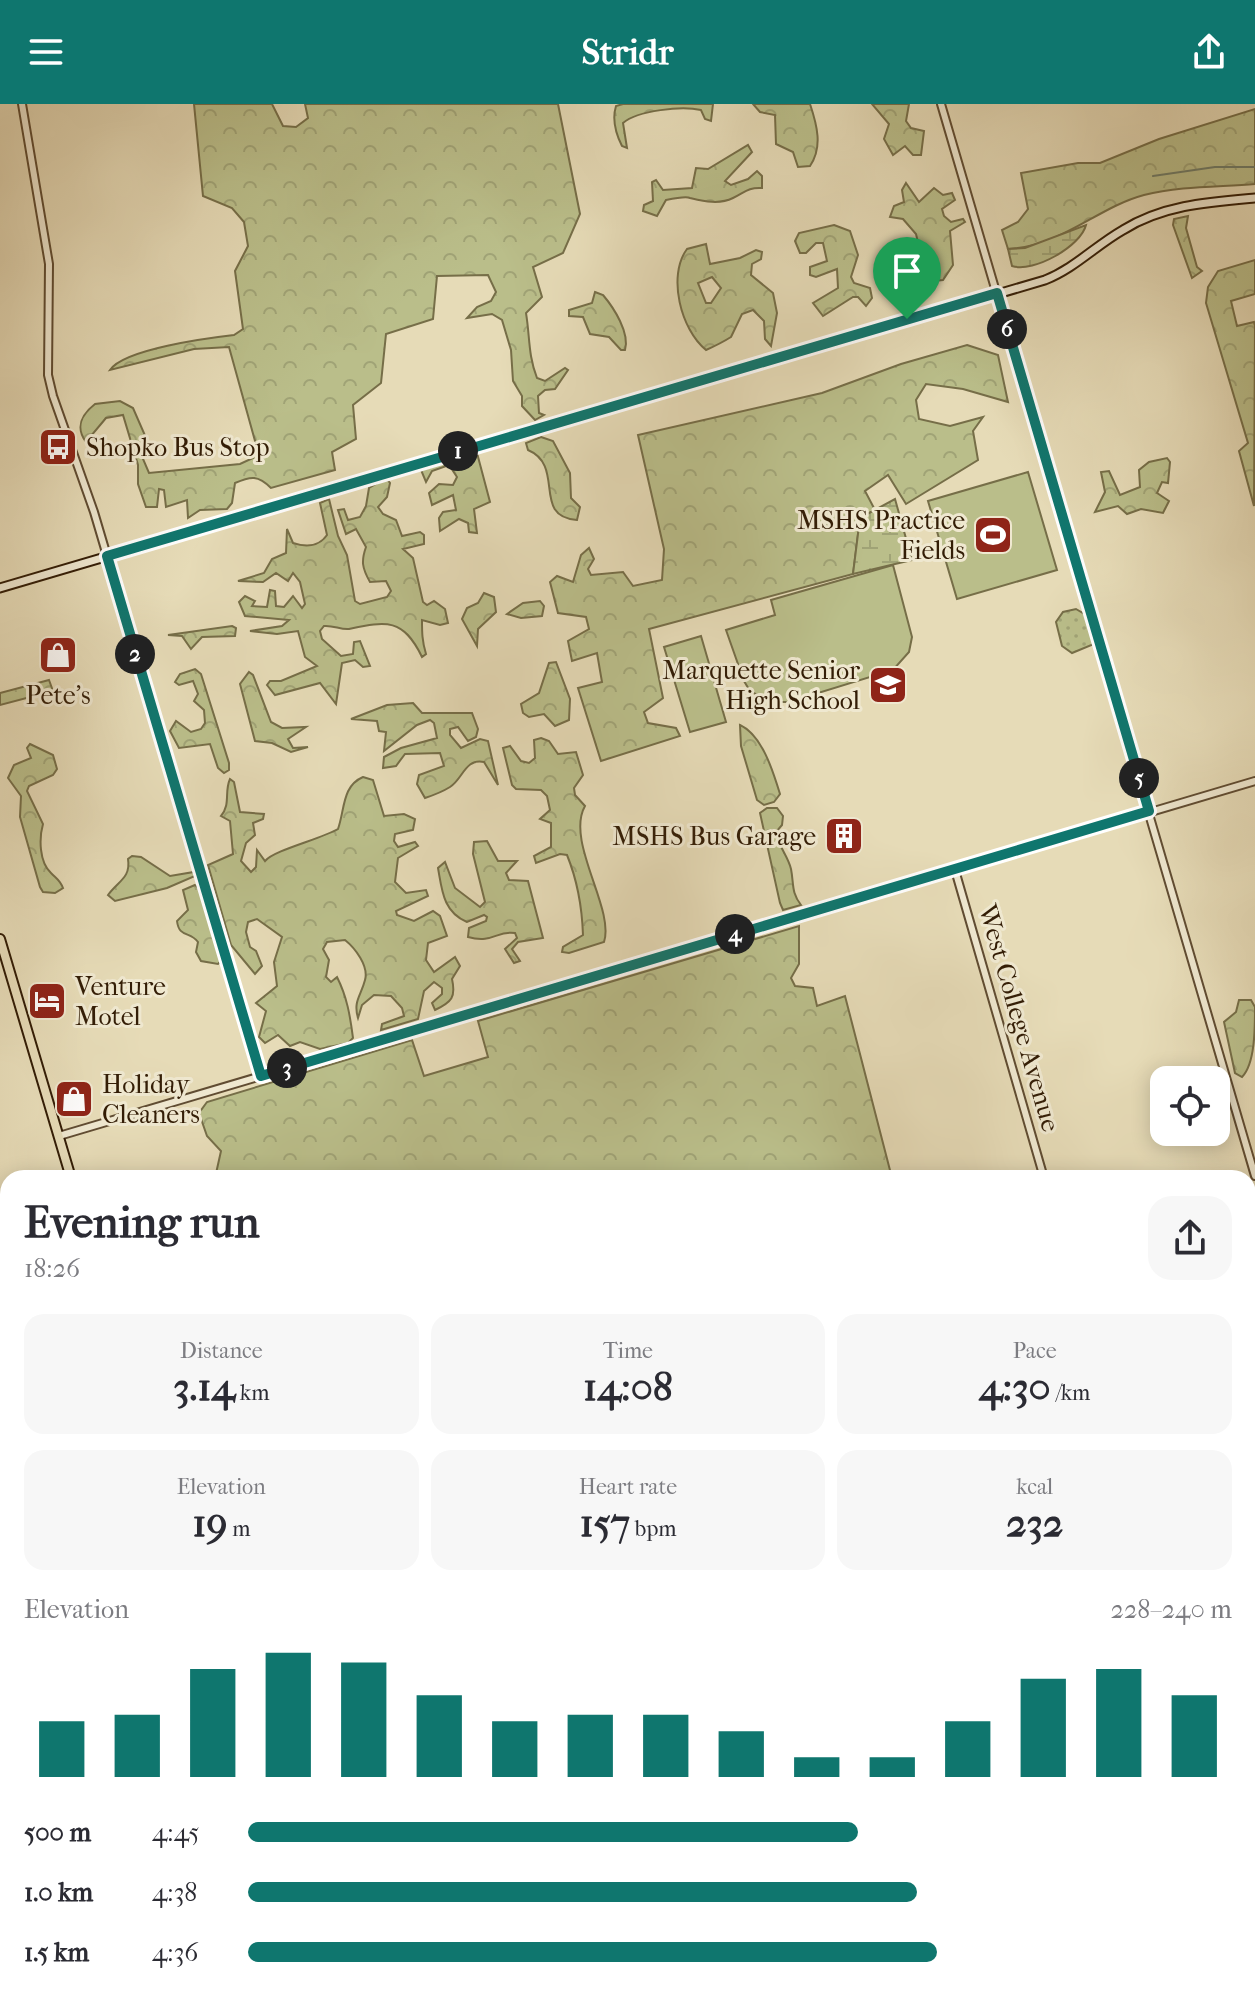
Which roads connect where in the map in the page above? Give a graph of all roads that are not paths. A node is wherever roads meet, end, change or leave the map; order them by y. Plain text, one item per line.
1 (22, 104) edge
2 (941, 104) edge
3 (1255, 198) edge
4 (997, 293) junction
5 (107, 556) junction
6 (0, 588) edge
7 (1255, 781) edge
8 (1149, 811) junction
9 (955, 870) junction
10 (0, 939) edge
11 (261, 1076) junction
12 (59, 1136) junction
13 (69, 1170) edge
14 (1042, 1170) edge
15 (1253, 1170) edge

1 - 5 street
2 - 4 street
3 - 4 main road
4 - 5 main road
4 - 8 street
5 - 6 main road
5 - 11 street
7 - 8 street
8 - 9 street
8 - 15 street
9 - 11 street
9 - 14 street, West College Avenue
10 - 12 main road
11 - 12 street
12 - 13 main road

